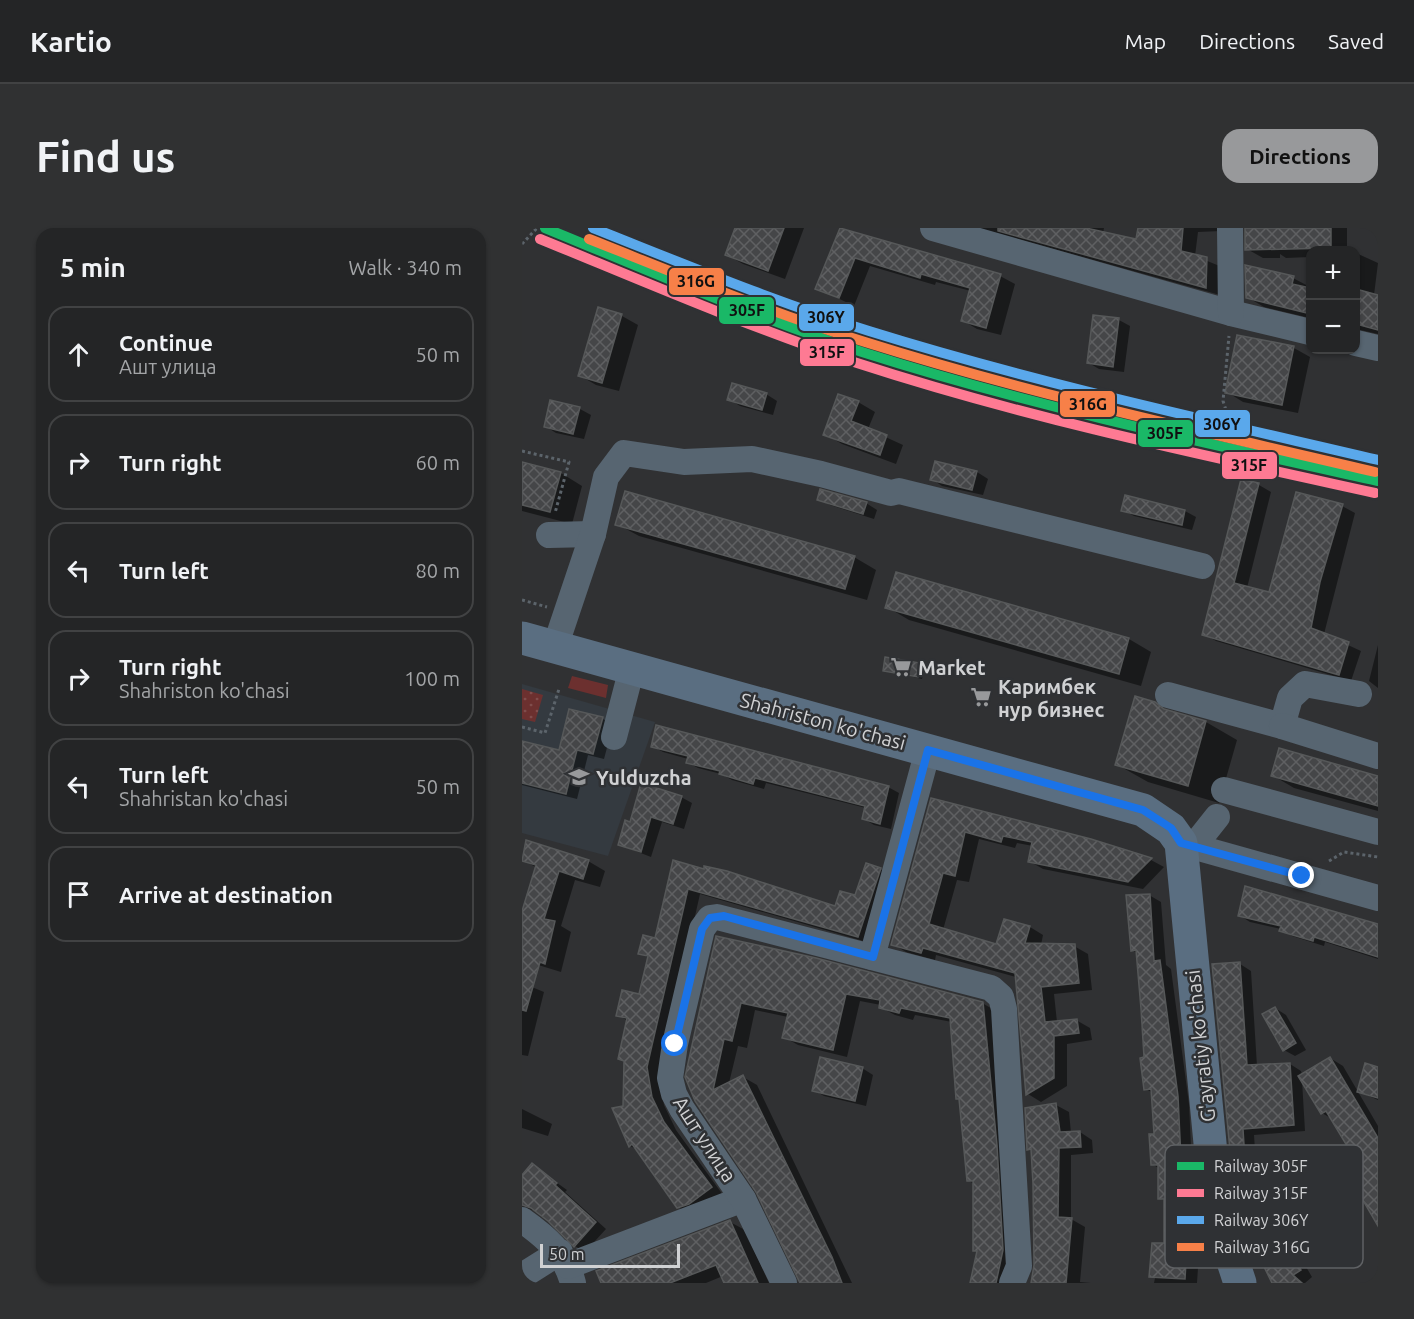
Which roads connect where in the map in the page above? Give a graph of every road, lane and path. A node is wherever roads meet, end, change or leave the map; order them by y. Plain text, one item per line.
1 (537, 228) edge
2 (933, 228) edge
3 (1230, 228) edge
4 (522, 244) edge
5 (1231, 313) junction
6 (1306, 331) edge
7 (1360, 344) edge
8 (1378, 348) edge
9 (522, 451) edge
10 (1225, 468) dead end
11 (549, 534) joint
12 (593, 534) junction
13 (1202, 566) dead end
14 (522, 638) edge
15 (555, 647) junction
16 (632, 668) junction
17 (559, 689) dead end
18 (1359, 694) dead end
19 (1168, 695) dead end
20 (1282, 726) junction
21 (522, 727) edge
22 (614, 737) dead end
23 (928, 750) junction
24 (1378, 756) edge
25 (1224, 790) dead end
26 (1216, 817) dead end
27 (1378, 832) edge
28 (1188, 844) junction
29 (1378, 857) edge
30 (1302, 876) junction
31 (1378, 898) edge
32 (873, 957) junction
33 (1211, 1145) edge
34 (743, 1199) junction
35 (522, 1220) edge
36 (567, 1267) edge
37 (1235, 1268) edge
38 (522, 1276) edge
39 (784, 1283) edge
40 (1011, 1283) edge
41 (1240, 1283) edge

1 - 4 path
2 - 5 street
3 - 5 street
5 - 6 street
5 - 10 path
7 - 8 street
9 - 11 path
11 - 12 street
12 - 13 street
12 - 15 street
14 - 15 main road, Shahriston ko'chasi
15 - 16 main road, Shahriston ko'chasi
16 - 22 street
16 - 23 main road, Shahriston ko'chasi
17 - 21 path
18 - 20 street
19 - 20 street
20 - 24 street
23 - 28 main road, Shahriston ko'chasi
23 - 32 street
25 - 27 street
26 - 28 street
28 - 30 street
28 - 33 main road, G'ayratiy ko'chasi
29 - 30 path
30 - 31 street
32 - 34 street, Ашт улица
32 - 40 street
34 - 36 street
34 - 39 street, Ашт улица
35 - 36 street
36 - 38 street
37 - 41 main road, G'ayratiy ko'chasi

